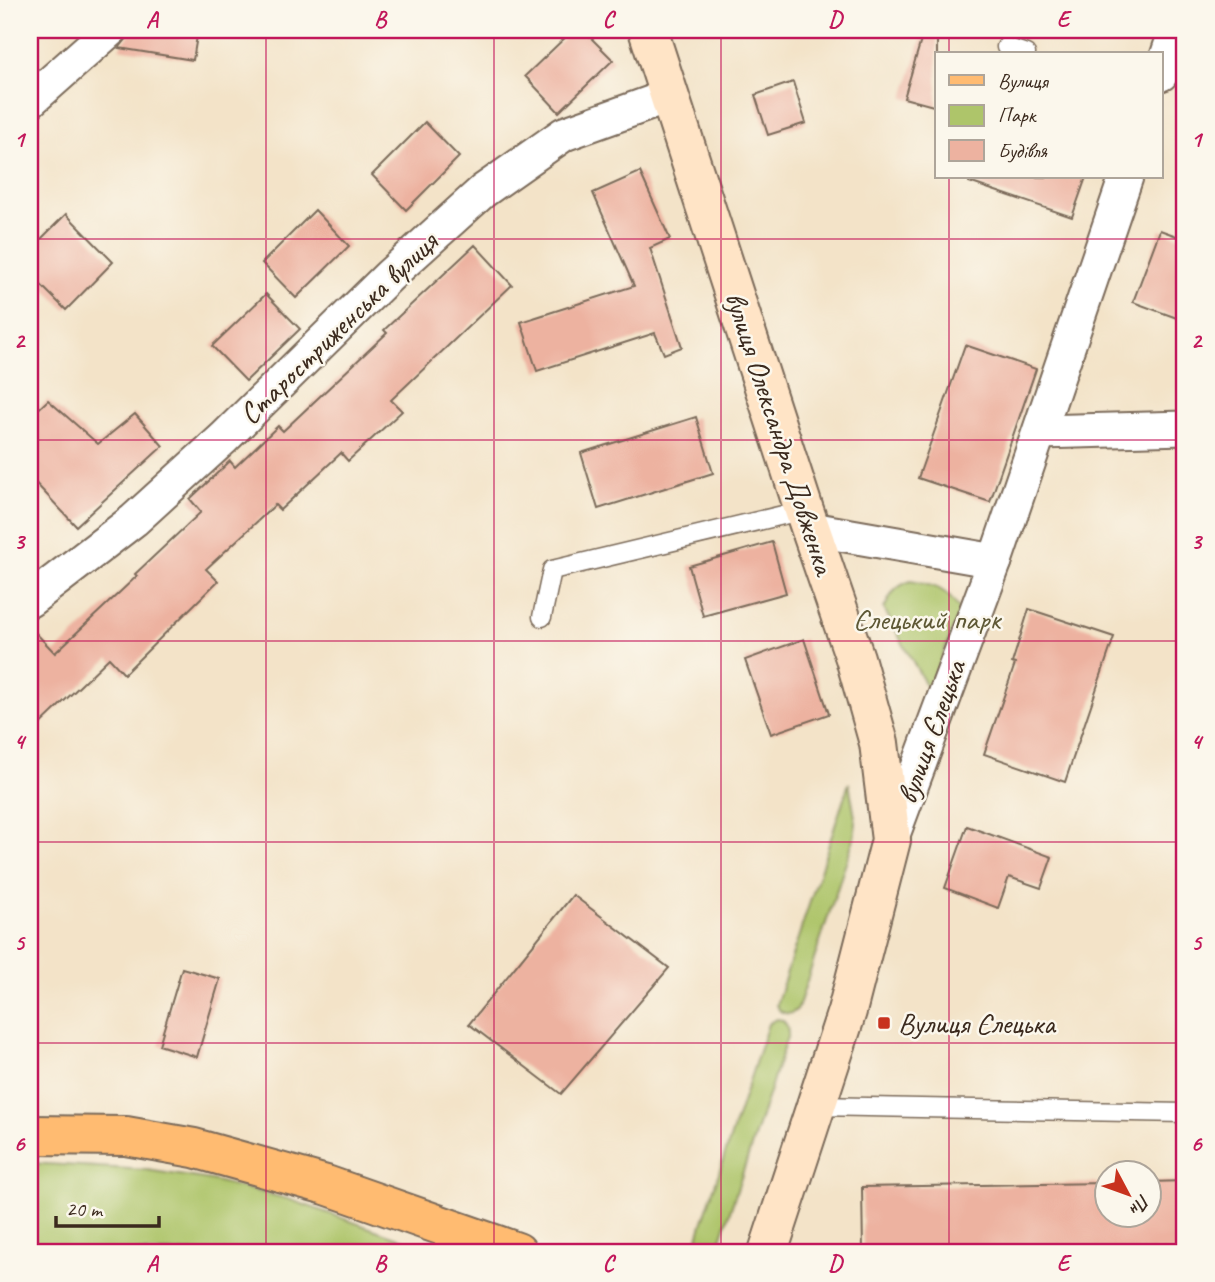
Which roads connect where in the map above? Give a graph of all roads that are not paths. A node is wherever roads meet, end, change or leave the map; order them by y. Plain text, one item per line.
1 (110, 30) edge
2 (648, 30) edge
3 (1176, 30) edge
4 (1006, 47) dead end
5 (1020, 52) edge
6 (1162, 71) edge
7 (670, 96) junction
8 (30, 101) edge
9 (1126, 178) edge
10 (1185, 428) edge
11 (1040, 432) junction
12 (807, 520) junction
13 (995, 561) junction
14 (30, 600) edge
15 (542, 617) dead end
16 (891, 840) junction
17 (815, 1105) junction
18 (1185, 1113) edge
19 (30, 1135) edge
20 (517, 1252) edge
21 (768, 1252) edge

1 - 8 street
2 - 7 main road, вулиця Олександра Довженка
3 - 6 street
4 - 5 lane
7 - 12 main road, вулиця Олександра Довженка
7 - 14 street, Старостриженська вулиця
9 - 11 street, вулиця Єлецька
10 - 11 street
11 - 13 street, вулиця Єлецька
12 - 13 street
12 - 15 lane
12 - 16 main road, вулиця Олександра Довженка
13 - 16 street, вулиця Єлецька
16 - 17 main road, вулиця Єлецька
17 - 18 lane
17 - 21 main road, вулиця Єлецька
19 - 20 main road

